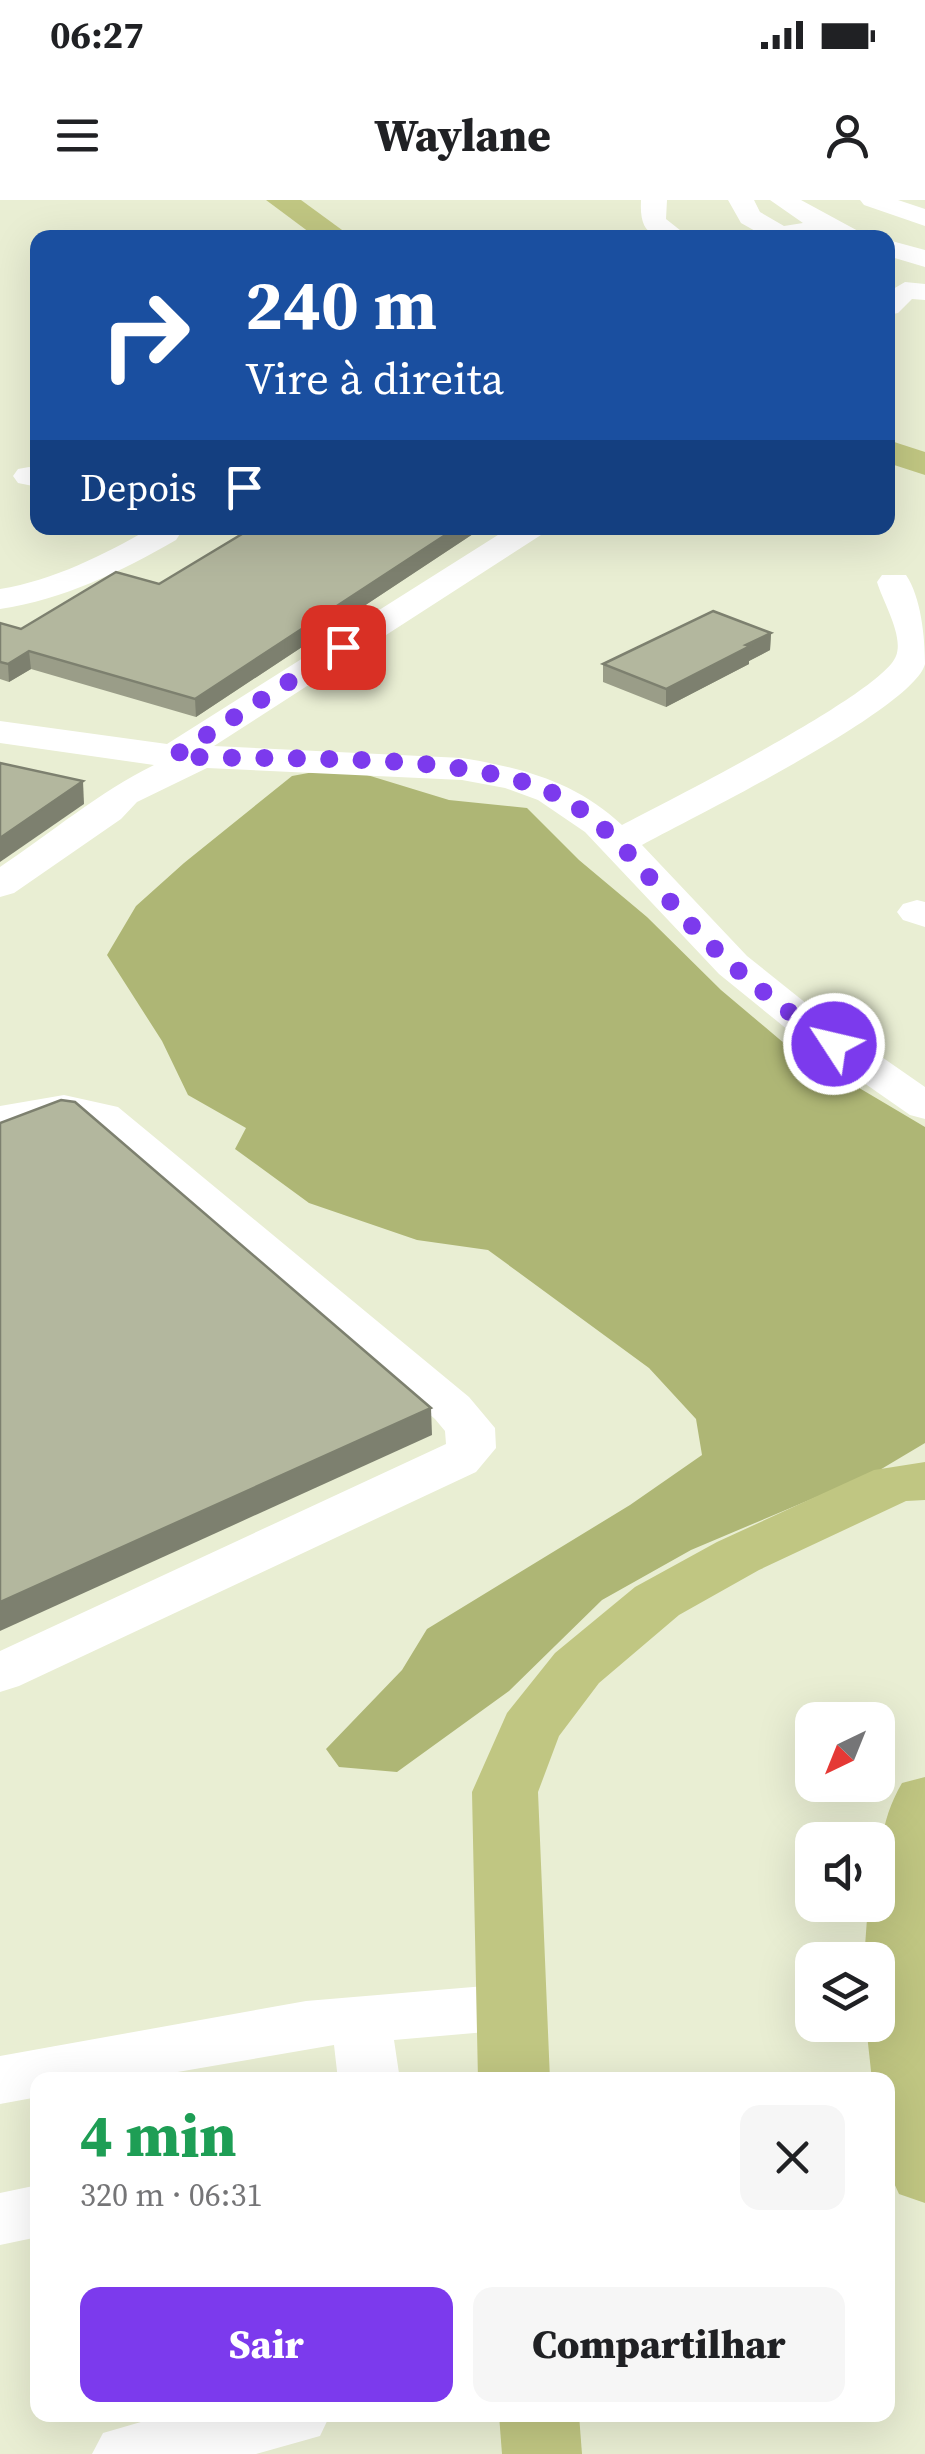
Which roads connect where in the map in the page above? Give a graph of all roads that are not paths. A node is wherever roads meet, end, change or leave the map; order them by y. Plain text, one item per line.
1 (253, 200) edge
2 (282, 200) edge
3 (654, 200) edge
4 (741, 200) edge
5 (783, 200) edge
6 (921, 200) edge
7 (883, 204) edge
8 (925, 218) edge
9 (827, 226) junction
10 (295, 230) edge
11 (326, 230) edge
12 (666, 230) edge
13 (766, 230) edge
14 (805, 230) edge
15 (837, 230) edge
16 (895, 250) edge
17 (925, 258) edge
18 (895, 437) edge
19 (925, 448) edge
20 (895, 454) edge
21 (925, 464) edge
22 (158, 535) edge
23 (519, 535) edge
24 (894, 582) dead end
25 (0, 599) edge
26 (92, 719) dead end
27 (0, 732) edge
28 (197, 747) junction
29 (71, 786) edge
30 (124, 794) junction
31 (617, 843) junction
32 (0, 885) edge
33 (925, 1106) edge
34 (0, 1120) edge
35 (915, 1478) edge
36 (0, 1674) edge
37 (921, 1830) edge
38 (508, 2007) junction
39 (361, 2020) junction
40 (44, 2072) edge
41 (368, 2072) edge
42 (513, 2072) edge
43 (30, 2075) edge
44 (0, 2080) edge
45 (925, 2173) edge
46 (30, 2212) edge
47 (0, 2219) edge
48 (266, 2422) edge
49 (540, 2422) edge
50 (127, 2454) edge
51 (542, 2454) edge

1 - 10 main road
2 - 11 main road
3 - 12 street
4 - 13 street
5 - 9 street
6 - 7 street
7 - 8 street
9 - 14 street
9 - 15 street
16 - 17 street
18 - 19 main road
20 - 21 main road
22 - 25 street
23 - 28 street
24 - 31 street
26 - 28 street
27 - 28 street
28 - 30 street
28 - 31 street
29 - 30 street
30 - 32 street
31 - 33 street
34 - 36 street
35 - 38 main road
37 - 45 main road
38 - 39 street
38 - 42 main road
39 - 40 street
39 - 41 street
43 - 44 street
46 - 47 street
48 - 50 street
49 - 51 main road

